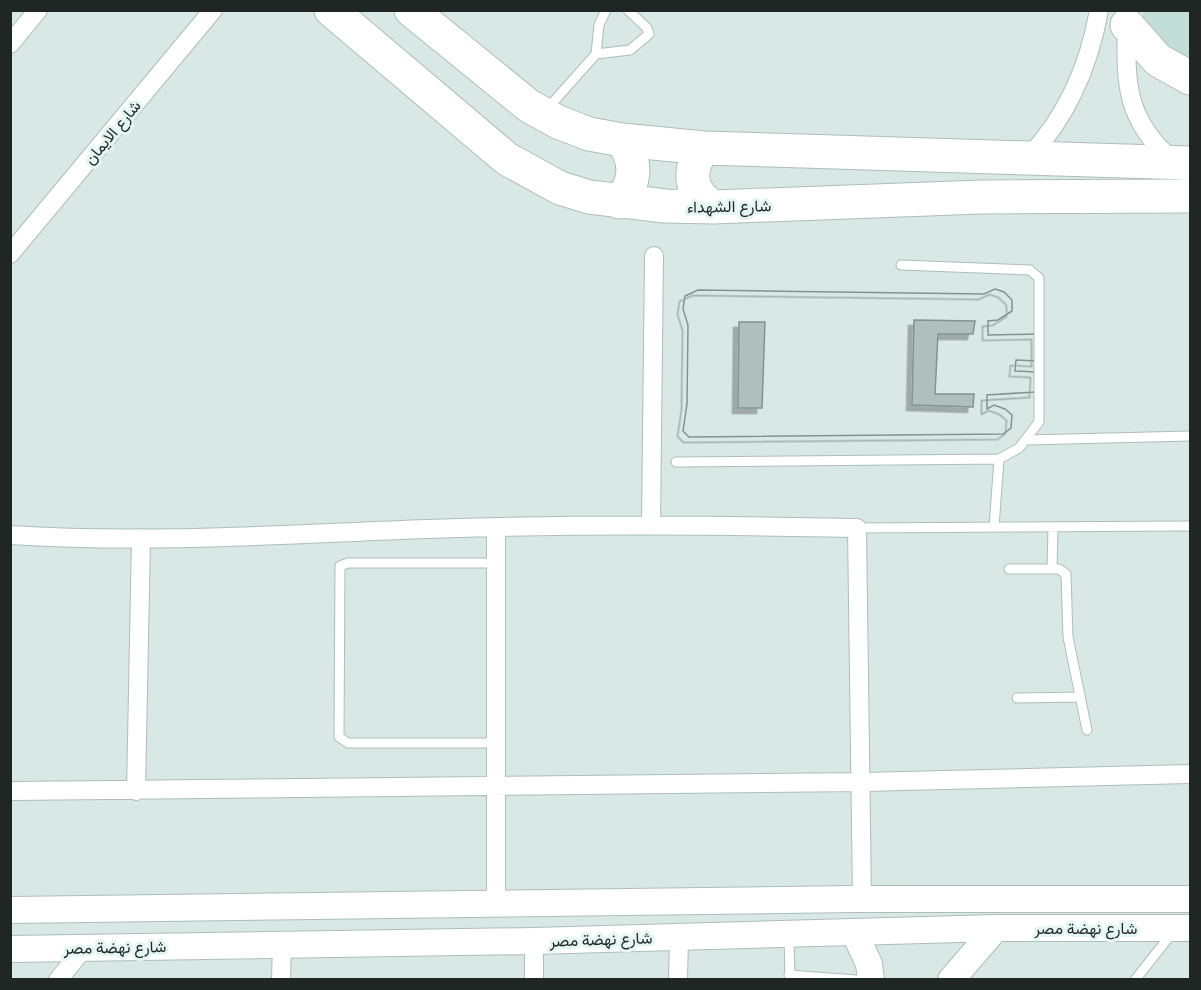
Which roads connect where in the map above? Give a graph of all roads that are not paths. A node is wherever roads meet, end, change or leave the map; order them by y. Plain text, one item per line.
1 (38, 10) edge
2 (213, 10) edge
3 (331, 10) edge
4 (411, 10) edge
5 (606, 10) edge
6 (628, 10) edge
7 (1113, 16) edge
8 (10, 44) edge
9 (596, 54) junction
10 (1191, 78) edge
11 (543, 113) junction
12 (622, 140) junction
13 (704, 148) junction
14 (1027, 159) junction
15 (1183, 163) edge
16 (1191, 196) edge
17 (619, 202) junction
18 (713, 207) junction
19 (10, 254) edge
20 (654, 256) dead end
21 (901, 265) dead end
22 (1191, 436) edge
23 (1027, 440) junction
24 (999, 459) junction
25 (676, 462) dead end
26 (651, 525) junction
27 (1191, 526) edge
28 (496, 527) junction
29 (994, 527) junction
30 (1053, 527) junction
31 (857, 528) junction
32 (10, 535) edge
33 (141, 538) junction
34 (496, 563) junction
35 (1052, 568) junction
36 (1009, 569) dead end
37 (1080, 697) junction
38 (1017, 698) dead end
39 (1086, 730) dead end
40 (498, 743) junction
41 (1191, 774) edge
42 (862, 782) junction
43 (498, 787) junction
44 (10, 791) edge
45 (136, 791) junction
46 (862, 899) junction
47 (1191, 899) edge
48 (496, 903) junction
49 (10, 910) edge
50 (996, 928) junction
51 (1184, 928) edge
52 (854, 932) junction
53 (789, 934) junction
54 (679, 937) junction
55 (534, 941) junction
56 (282, 944) junction
57 (84, 948) junction
58 (10, 949) edge
59 (789, 977) edge
60 (58, 980) edge
61 (282, 980) edge
62 (534, 980) edge
63 (678, 980) edge
64 (856, 980) edge
65 (871, 980) edge
66 (951, 980) edge
67 (1135, 980) edge

1 - 8 street
2 - 19 street, شارع الايمان
3 - 17 highway, شارع الشهداء
4 - 11 highway
5 - 9 lane
6 - 9 lane
7 - 10 highway
7 - 14 street
7 - 15 street
9 - 11 lane
11 - 12 highway
12 - 13 highway
12 - 17 highway
13 - 14 highway
13 - 18 highway
14 - 15 highway
16 - 18 highway, شارع الشهداء
17 - 18 highway, شارع الشهداء
20 - 26 street
21 - 23 lane
22 - 23 lane
23 - 24 lane
24 - 25 lane
24 - 29 lane
26 - 28 street
26 - 31 street
27 - 30 lane
28 - 33 street
28 - 34 street
29 - 30 lane
29 - 31 lane
30 - 35 lane
31 - 42 street
32 - 33 street
33 - 45 street
34 - 40 street
34 - 40 lane
35 - 36 lane
35 - 37 lane
37 - 38 lane
37 - 39 lane
40 - 43 street
41 - 42 street
42 - 43 street
42 - 46 street
43 - 45 street
43 - 48 street
44 - 45 street
46 - 47 street, شارع نهضة مصر
46 - 48 street, شارع نهضة مصر
48 - 49 street, شارع نهضة مصر
50 - 51 street, شارع نهضة مصر
50 - 52 street, شارع نهضة مصر
50 - 66 street
51 - 67 lane
52 - 53 street, شارع نهضة مصر
52 - 65 street
53 - 54 street, شارع نهضة مصر
53 - 59 lane
54 - 55 street, شارع نهضة مصر
54 - 63 street
55 - 56 street, شارع نهضة مصر
55 - 62 street
56 - 57 street, شارع نهضة مصر
56 - 61 street
57 - 58 street, شارع نهضة مصر
57 - 60 street
59 - 64 lane

